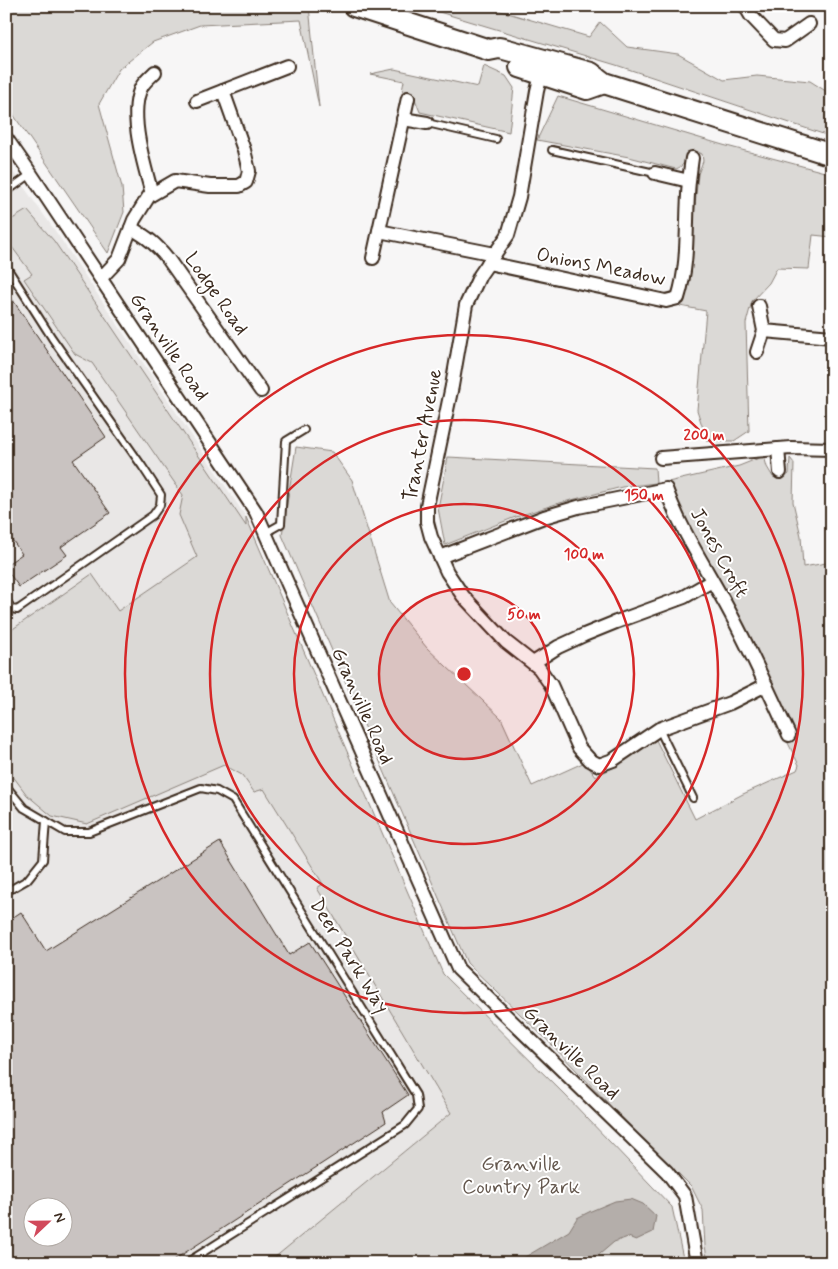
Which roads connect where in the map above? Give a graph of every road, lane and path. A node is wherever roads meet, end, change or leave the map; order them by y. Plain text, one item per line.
1 (354, 6) edge
2 (745, 6) edge
3 (809, 24) dead end
4 (287, 66) dead end
5 (543, 67) junction
6 (155, 72) dead end
7 (223, 91) junction
8 (408, 98) dead end
9 (197, 100) dead end
10 (403, 120) junction
11 (427, 123) joint
12 (6, 138) edge
13 (496, 139) dead end
14 (552, 150) dead end
15 (832, 155) edge
16 (692, 158) dead end
17 (31, 174) junction
18 (655, 174) joint
19 (689, 181) junction
20 (6, 192) edge
21 (152, 194) junction
22 (130, 228) junction
23 (379, 231) junction
24 (373, 258) dead end
25 (491, 259) junction
26 (6, 266) edge
27 (101, 278) junction
28 (759, 306) dead end
29 (764, 331) junction
30 (832, 337) edge
31 (757, 352) dead end
32 (261, 390) dead end
33 (304, 430) dead end
34 (778, 449) junction
35 (832, 449) edge
36 (661, 458) dead end
37 (780, 472) dead end
38 (265, 533) junction
39 (440, 557) junction
40 (712, 581) junction
41 (6, 600) edge
42 (533, 663) junction
43 (766, 685) junction
44 (659, 728) junction
45 (789, 736) dead end
46 (6, 786) edge
47 (693, 798) dead end
48 (46, 821) junction
49 (6, 892) edge
50 (186, 1263) edge
51 (697, 1263) edge

1 - 5 main road
2 - 3 street
4 - 7 street
5 - 15 main road
5 - 25 street, Tranter Avenue
6 - 21 street
7 - 9 street
7 - 21 street
8 - 10 street
10 - 11 street
10 - 23 street
11 - 13 lane
12 - 17 street, Granville Road
14 - 18 lane
16 - 19 street, Onions Meadow
17 - 20 lane
17 - 27 street, Granville Road
18 - 19 street
19 - 25 street, Onions Meadow
21 - 22 street
22 - 27 street
22 - 32 street, Lodge Road
23 - 24 street
23 - 25 street
25 - 39 street, Tranter Avenue
26 - 41 lane
27 - 38 street, Granville Road
28 - 29 street
29 - 30 street
29 - 31 street
33 - 38 lane
34 - 35 street
34 - 36 street
34 - 37 street
38 - 51 street, Granville Road
39 - 40 street, Jones Croft
39 - 42 street, Tranter Avenue
40 - 42 street
40 - 43 street, Jones Croft
42 - 44 street, Tranter Avenue
43 - 44 street, Tranter Avenue
43 - 45 street, Jones Croft
44 - 47 lane
46 - 48 lane, Deer Park Way
48 - 49 lane
48 - 50 lane, Deer Park Way

